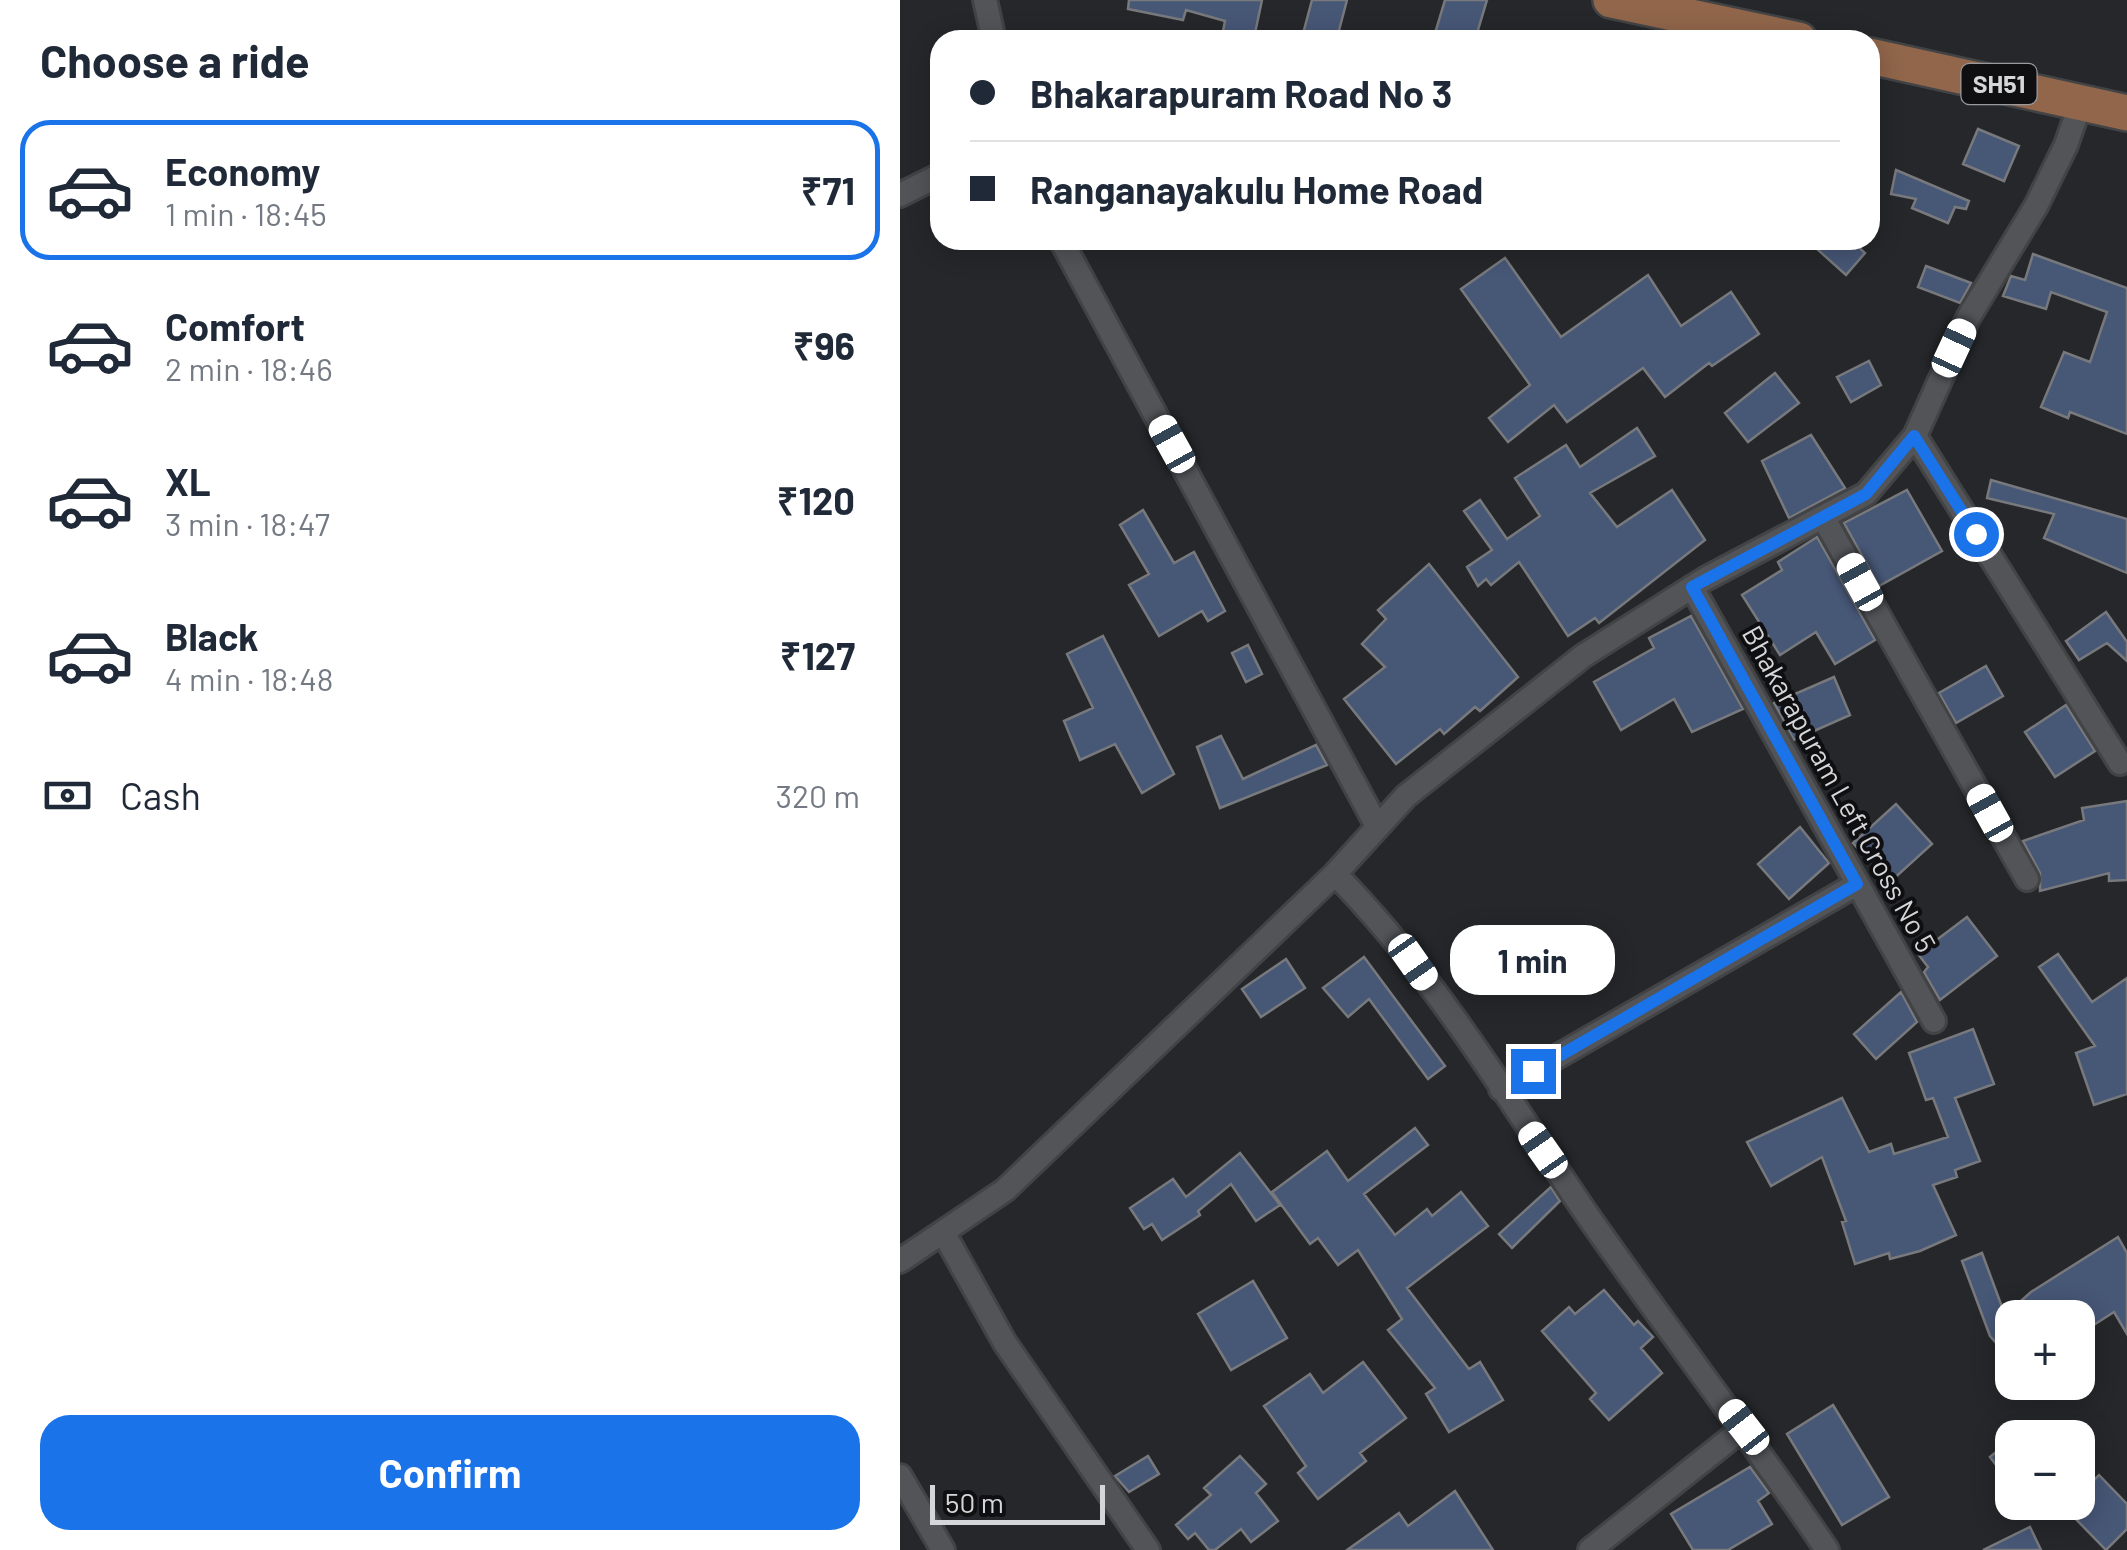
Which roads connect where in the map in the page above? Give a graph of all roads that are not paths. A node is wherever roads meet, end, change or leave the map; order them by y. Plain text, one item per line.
1 (985, 0) edge
2 (1612, 0) edge
3 (1750, 14) edge
4 (992, 30) edge
5 (1781, 30) edge
6 (1880, 58) edge
7 (2080, 102) junction
8 (2127, 112) edge
9 (930, 180) edge
10 (900, 196) edge
11 (1066, 250) edge
12 (1914, 436) junction
13 (1823, 516) junction
14 (1692, 587) junction
15 (2120, 762) dead end
16 (1376, 824) junction
17 (1335, 874) junction
18 (2028, 879) dead end
19 (1857, 884) junction
20 (1934, 1021) dead end
21 (1501, 1090) junction
22 (943, 1232) junction
23 (900, 1261) edge
24 (1744, 1427) junction
25 (900, 1476) edge
26 (942, 1550) edge
27 (1148, 1550) edge
28 (1590, 1550) edge
29 (1827, 1550) edge

1 - 4 street
2 - 3 main road
3 - 5 main road
6 - 7 main road, SH51
7 - 8 main road, SH51
7 - 12 street
9 - 10 street
11 - 16 street
12 - 13 street
12 - 15 street
13 - 14 street
13 - 18 street
14 - 16 street
14 - 19 street, Bhakarapuram Left Cross No 5
16 - 17 street
17 - 21 street
17 - 22 street
19 - 20 street, Bhakarapuram Left Cross No 5
19 - 21 street
21 - 24 street
22 - 23 street
22 - 27 street
24 - 28 street
24 - 29 street
25 - 26 street

